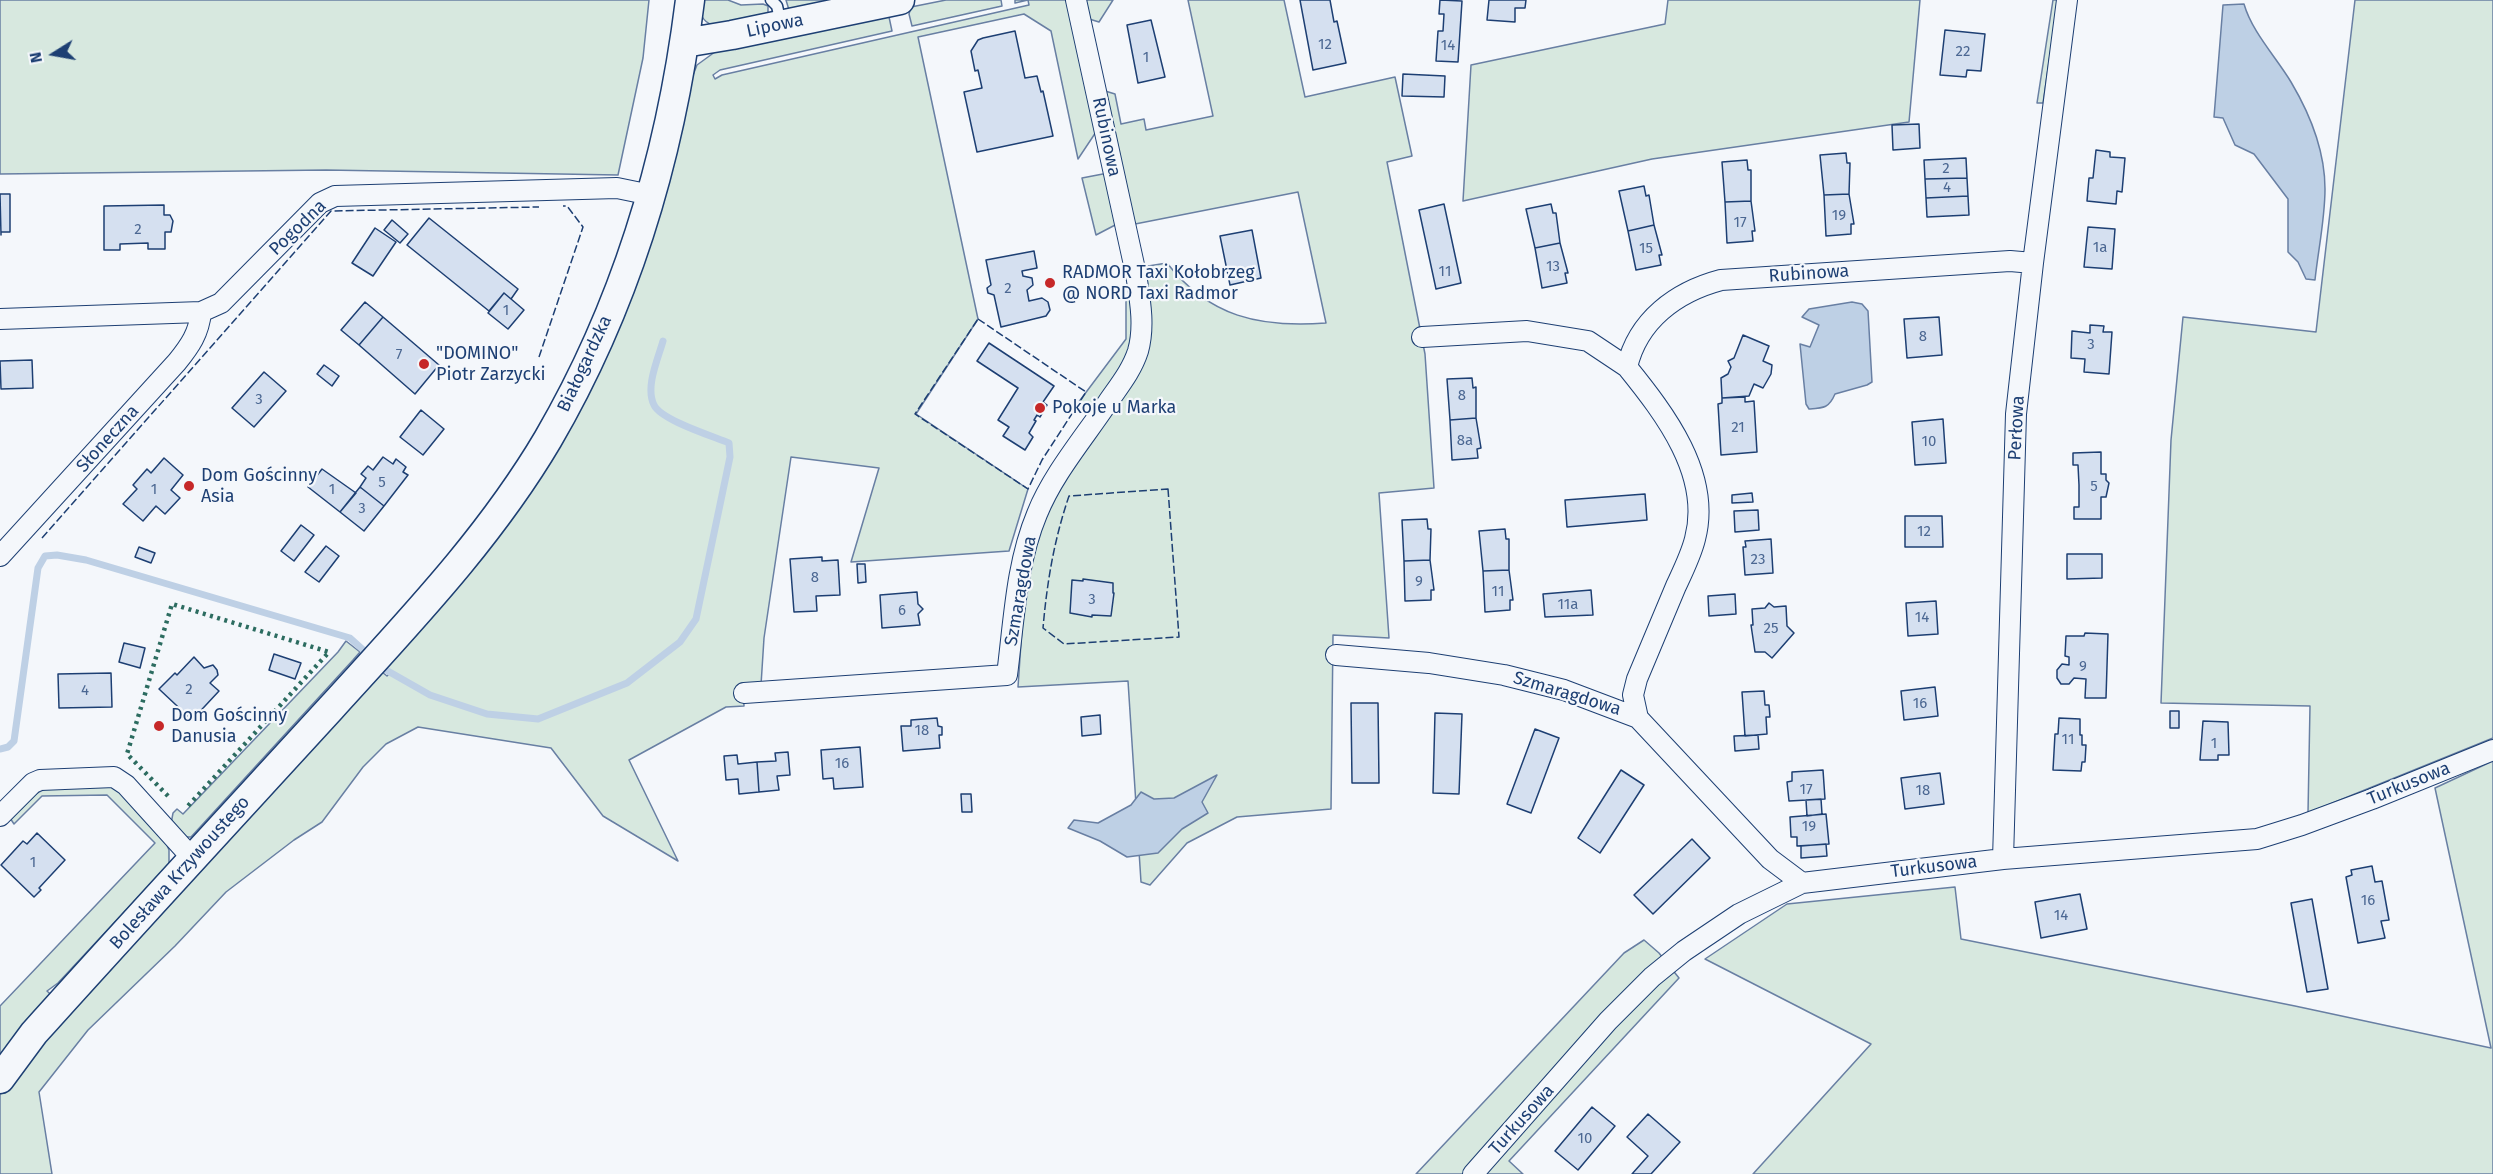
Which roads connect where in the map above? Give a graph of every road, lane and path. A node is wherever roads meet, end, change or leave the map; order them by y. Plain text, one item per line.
1 (690, 0) edge
2 (900, 0) edge
3 (1076, 0) edge
4 (2067, 0) edge
5 (776, 13) edge
6 (685, 40) junction
7 (651, 195) junction
8 (2033, 262) junction
9 (1136, 274) joint
10 (201, 312) junction
11 (0, 319) edge
12 (1422, 338) dead end
13 (1628, 367) junction
14 (0, 556) edge
15 (1336, 655) dead end
16 (373, 662) joint
17 (744, 693) dead end
18 (1638, 717) junction
19 (2493, 750) edge
20 (0, 816) edge
21 (193, 859) junction
22 (2003, 859) junction
23 (1802, 883) junction
24 (0, 1079) edge
25 (1473, 1174) edge

1 - 6 main road, Białogardzka
2 - 5 main road, Lipowa
3 - 9 street, Rubinowa
4 - 8 street, Perłowa
5 - 6 main road, Lipowa
6 - 7 main road, Białogardzka
7 - 10 street, Pogodna
7 - 16 main road, Białogardzka
8 - 13 street, Rubinowa
8 - 22 street, Perłowa
9 - 17 street, Szmaragdowa
10 - 11 street, Pogodna
10 - 14 street, Słoneczna
12 - 13 street
13 - 18 street
15 - 18 street, Szmaragdowa
16 - 21 main road, Bolesława Krzywoustego
18 - 23 street, Szmaragdowa
19 - 22 street, Turkusowa
20 - 21 street
21 - 24 main road, Bolesława Krzywoustego
22 - 23 street, Turkusowa
23 - 25 street, Turkusowa

